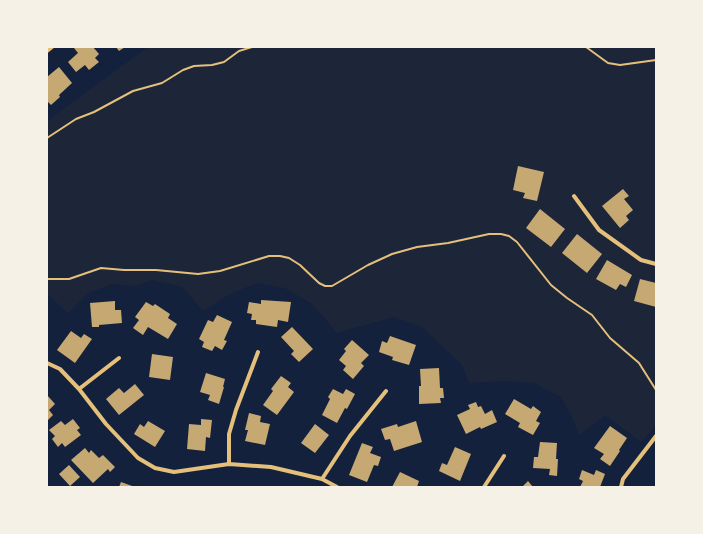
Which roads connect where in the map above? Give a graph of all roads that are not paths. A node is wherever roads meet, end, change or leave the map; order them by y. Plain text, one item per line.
1 (52, 47) edge
2 (47, 51) edge
3 (574, 196) dead end
4 (656, 264) edge
5 (258, 352) dead end
6 (119, 358) dead end
7 (47, 363) edge
8 (79, 389) junction
9 (386, 391) dead end
10 (656, 436) edge
11 (504, 456) dead end
12 (230, 464) junction
13 (322, 479) junction
14 (337, 487) edge
15 (484, 487) edge
16 (621, 487) edge

1 - 2 street
3 - 4 street
5 - 12 street
6 - 8 street
7 - 8 street
8 - 12 street
9 - 13 street
10 - 16 street
11 - 15 street
12 - 13 street
13 - 14 street

